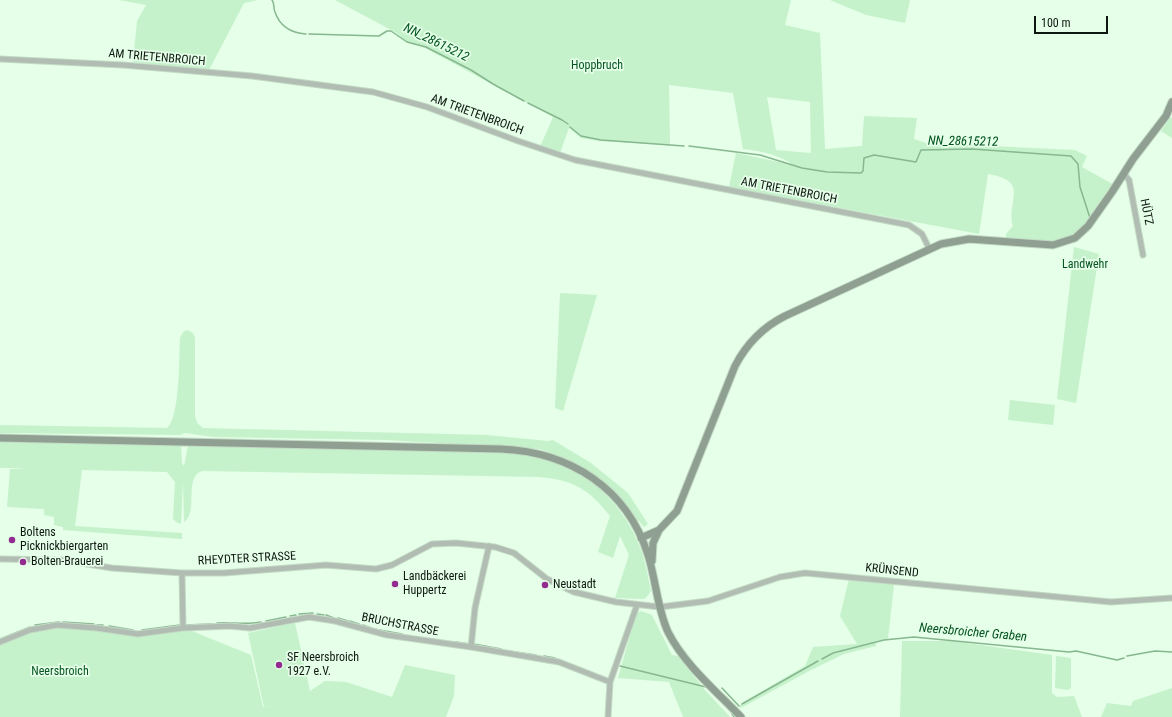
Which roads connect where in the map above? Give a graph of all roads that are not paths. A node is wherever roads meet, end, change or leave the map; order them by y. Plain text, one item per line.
1 (0, 59) edge
2 (1172, 102) edge
3 (1124, 174) junction
4 (929, 248) junction
5 (1144, 255) dead end
6 (0, 438) edge
7 (659, 530) junction
8 (641, 538) junction
9 (489, 546) junction
10 (0, 559) edge
11 (182, 573) junction
12 (653, 574) junction
13 (1172, 598) edge
14 (637, 605) junction
15 (660, 607) junction
16 (183, 628) junction
17 (0, 642) edge
18 (471, 647) junction
19 (610, 682) junction
20 (608, 717) edge
21 (741, 717) edge

1 - 4 street, AM TRIETENBROICH
2 - 3 main road
3 - 4 main road
3 - 5 street, HÜTZ
4 - 7 main road
6 - 8 main road
7 - 8 main road
7 - 12 main road
8 - 12 main road
9 - 11 street, RHEYDTER STRASSE
9 - 14 street, RHEYDTER STRASSE
9 - 18 street
10 - 11 street, RHEYDTER STRASSE
11 - 16 street
12 - 15 main road
13 - 15 street, KRÜNSEND
14 - 15 street, RHEYDTER STRASSE
14 - 19 street
15 - 21 main road
16 - 17 street, BRUCHSTRASSE
16 - 18 street, BRUCHSTRASSE
18 - 19 street, BRUCHSTRASSE
19 - 20 street

